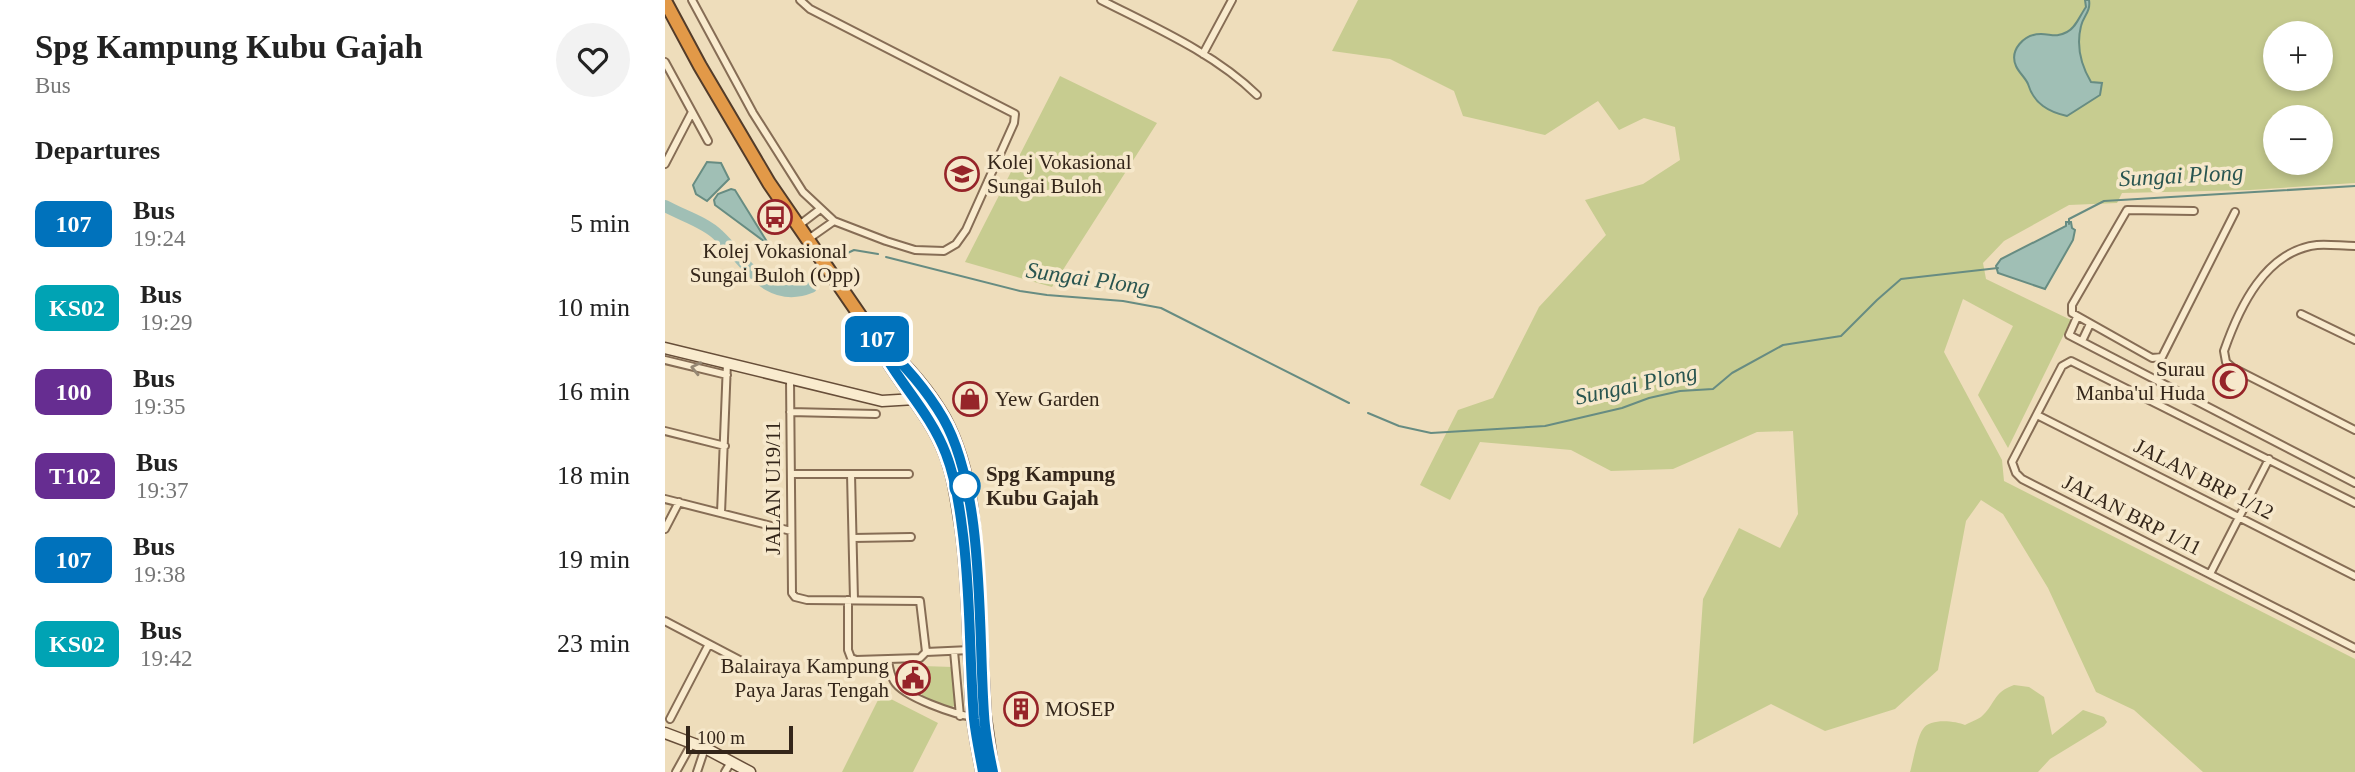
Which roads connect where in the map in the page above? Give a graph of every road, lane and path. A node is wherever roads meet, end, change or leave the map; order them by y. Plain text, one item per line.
1 (692, 0) edge
2 (800, 0) edge
3 (1101, 0) edge
4 (1120, 0) edge
5 (1232, 0) edge
6 (665, 1) edge
7 (1117, 8) junction
8 (1203, 54) junction
9 (665, 62) edge
10 (1257, 94) dead end
11 (692, 112) junction
12 (708, 141) dead end
13 (665, 164) edge
14 (820, 210) junction
15 (2194, 211) dead end
16 (2235, 212) dead end
17 (834, 221) junction
18 (798, 226) junction
19 (807, 240) junction
20 (2355, 246) edge
21 (2301, 314) dead end
22 (2077, 317) junction
23 (2089, 324) junction
24 (874, 336) junction
25 (2355, 340) edge
26 (2082, 341) junction
27 (665, 348) edge
28 (897, 358) junction
29 (665, 360) edge
30 (727, 363) junction
31 (727, 375) junction
32 (898, 375) junction
33 (790, 379) junction
34 (915, 399) junction
35 (882, 401) junction
36 (790, 412) junction
37 (876, 414) dead end
38 (2037, 415) junction
39 (2355, 430) edge
40 (665, 431) edge
41 (725, 446) junction
42 (2269, 459) junction
43 (961, 462) junction
44 (791, 474) junction
45 (851, 474) junction
46 (909, 474) dead end
47 (2355, 483) edge
48 (665, 499) edge
49 (679, 502) junction
50 (2355, 503) edge
51 (721, 513) junction
52 (2239, 517) junction
53 (665, 529) edge
54 (791, 531) junction
55 (911, 537) dead end
56 (853, 538) junction
57 (2210, 574) junction
58 (2355, 576) edge
59 (851, 600) junction
60 (665, 621) edge
61 (709, 644) junction
62 (2355, 648) edge
63 (954, 650) junction
64 (972, 650) junction
65 (926, 652) junction
66 (888, 660) junction
67 (747, 664) dead end
68 (960, 716) junction
69 (974, 717) junction
70 (670, 719) dead end
71 (665, 734) edge
72 (692, 743) junction
73 (705, 748) junction
74 (730, 762) junction
75 (677, 772) edge
76 (697, 772) edge
77 (725, 772) edge
78 (750, 772) edge
79 (983, 772) edge
80 (992, 772) edge

1 - 14 street
2 - 17 street
3 - 7 street
4 - 7 street
5 - 8 street
6 - 18 highway
7 - 8 street
8 - 10 street
9 - 11 street
11 - 12 street
11 - 13 street
14 - 17 street
14 - 18 street
15 - 22 street
16 - 23 street
17 - 19 street
18 - 19 highway
19 - 24 highway
20 - 39 street
21 - 25 street
22 - 23 street
22 - 26 street
23 - 26 street
24 - 28 highway
24 - 32 highway
26 - 47 street
27 - 30 street
28 - 34 highway
28 - 43 highway
31 -> 29 street
30 - 31 street
30 - 33 street
31 - 41 street
32 - 34 highway
32 - 35 street
33 - 35 street
33 - 36 street, JALAN U19/11
34 - 35 street
34 - 43 highway
34 - 64 highway
36 - 37 street
36 - 44 street, JALAN U19/11
38 - 42 street, JALAN BRP 1/11
38 - 52 street, JALAN BRP 1/12
38 - 57 street, JALAN BRP 1/11
40 - 41 street
41 - 51 street
42 - 50 street
42 - 52 street
43 - 80 highway
44 - 45 street
44 - 54 street, JALAN U19/11
45 - 46 street
45 - 56 street
48 - 49 street
49 - 51 street
49 - 53 street
51 - 54 street
52 - 57 street
52 - 58 street, JALAN BRP 1/12
54 - 59 street, JALAN U19/11
55 - 56 street
56 - 59 street
57 - 62 street, JALAN BRP 1/11
59 - 65 street
59 - 66 street
60 - 61 street
61 - 67 street
61 - 70 street
63 - 64 street
63 - 65 street
63 - 68 street
64 - 69 highway
65 - 66 street
66 - 68 street
68 - 69 street
69 - 79 highway
71 - 72 street
72 - 73 street
72 - 75 street
73 - 74 street
73 - 76 street
74 - 77 street
74 - 78 street

